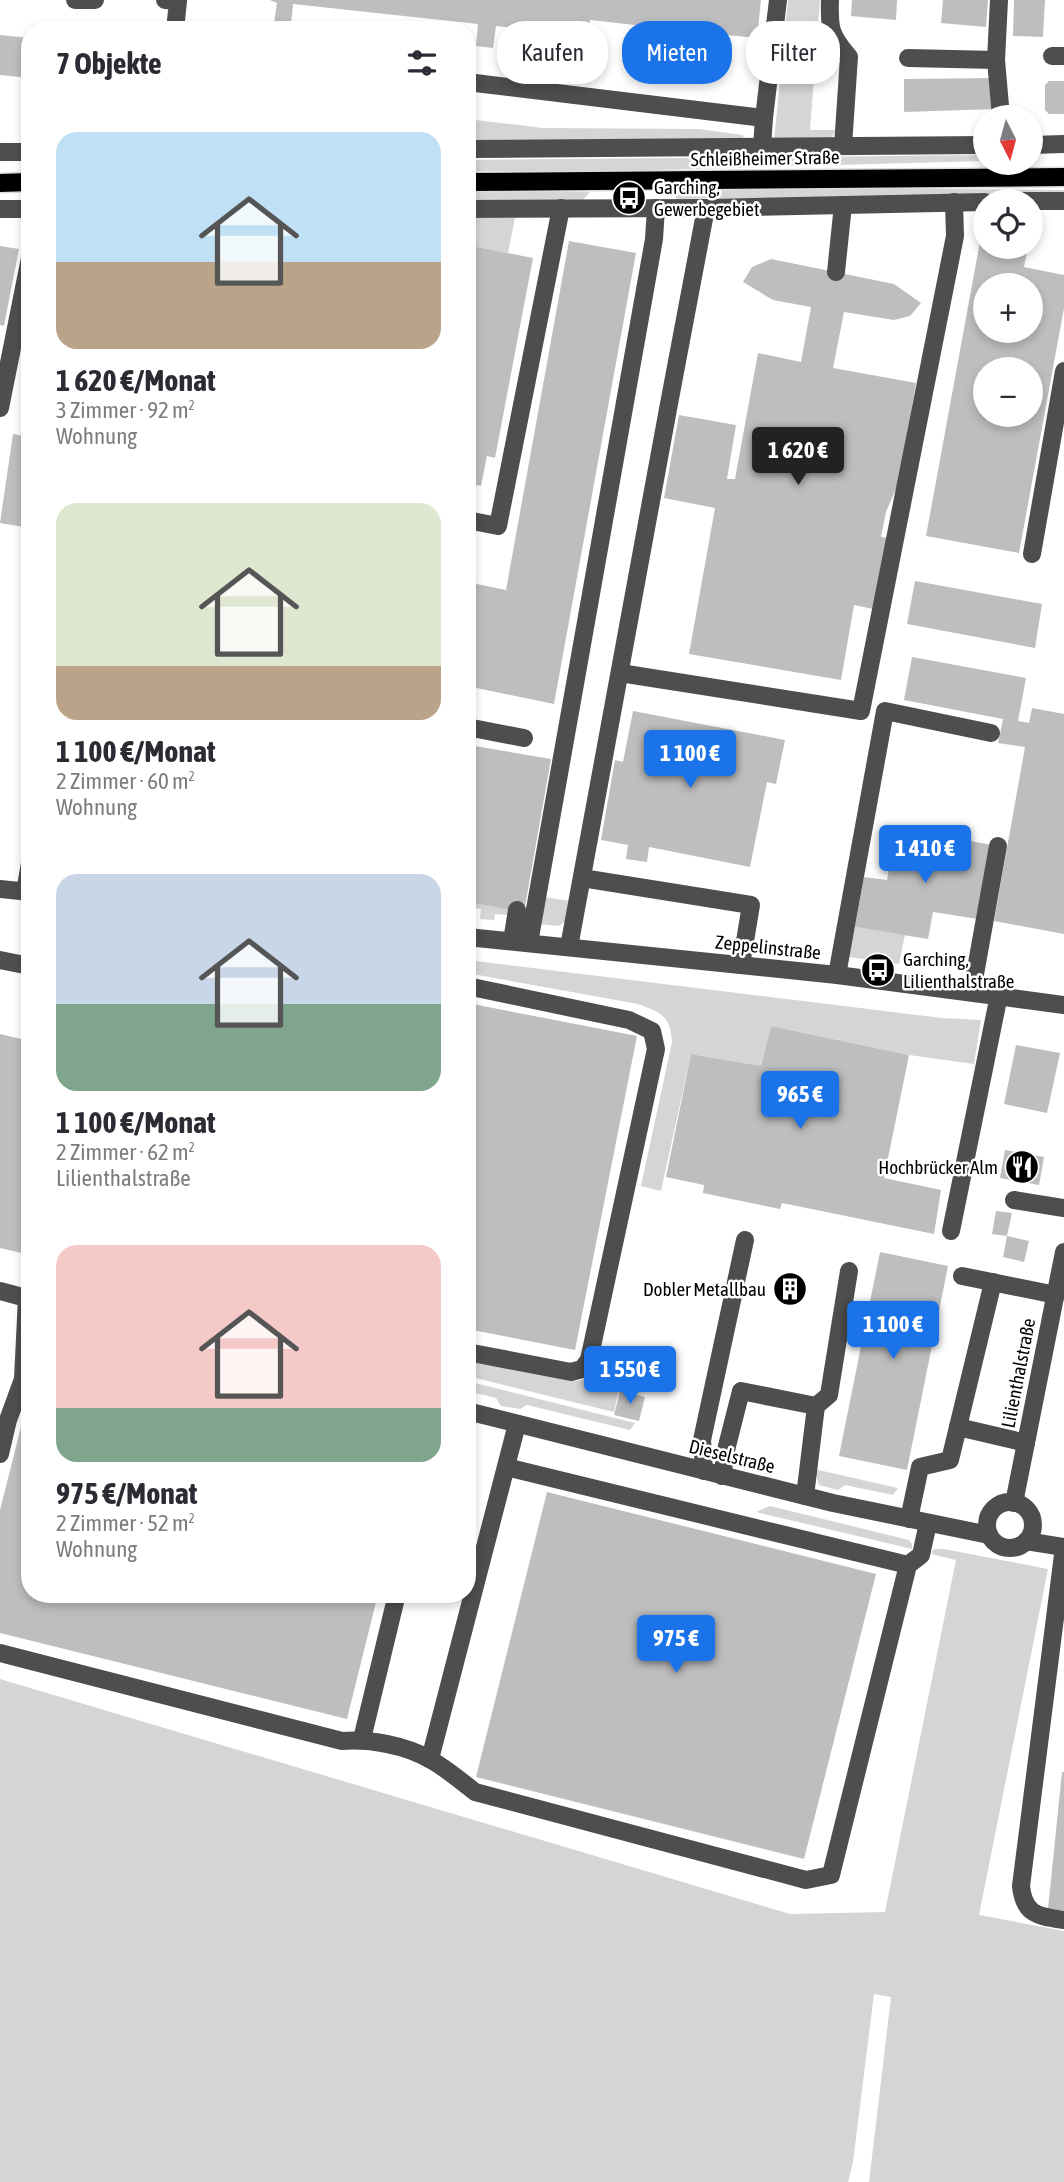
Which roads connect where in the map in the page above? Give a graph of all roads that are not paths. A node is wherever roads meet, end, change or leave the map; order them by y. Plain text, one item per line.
1 (75, 0) edge
2 (95, 0) edge
3 (164, 0) edge
4 (778, 0) edge
5 (830, 0) edge
6 (999, 0) edge
7 (176, 21) edge
8 (908, 58) dead end
9 (996, 60) junction
10 (476, 83) edge
11 (999, 105) edge
12 (764, 118) junction
13 (1064, 144) edge
14 (973, 145) edge
15 (1043, 145) edge
16 (762, 146) junction
17 (843, 146) junction
18 (476, 149) edge
19 (0, 152) edge
20 (21, 152) edge
21 (1064, 177) edge
22 (21, 182) edge
23 (476, 182) edge
24 (0, 183) edge
25 (1043, 201) edge
26 (1064, 201) edge
27 (954, 202) junction
28 (973, 202) edge
29 (843, 205) junction
30 (561, 208) junction
31 (656, 208) junction
32 (706, 208) junction
33 (0, 209) edge
34 (21, 209) edge
35 (476, 209) edge
36 (836, 272) dead end
37 (21, 303) edge
38 (1064, 371) edge
39 (0, 408) edge
40 (476, 522) edge
41 (1031, 554) dead end
42 (620, 673) junction
43 (476, 729) edge
44 (991, 733) dead end
45 (524, 738) dead end
46 (998, 846) dead end
47 (582, 878) junction
48 (0, 889) edge
49 (21, 891) edge
50 (517, 910) dead end
51 (476, 938) edge
52 (521, 942) junction
53 (569, 947) junction
54 (0, 960) edge
55 (21, 964) edge
56 (741, 965) junction
57 (837, 975) junction
58 (476, 988) edge
59 (972, 991) junction
60 (999, 995) junction
61 (1064, 1005) edge
62 (1014, 1200) dead end
63 (1064, 1208) edge
64 (951, 1231) dead end
65 (745, 1240) dead end
66 (1064, 1252) edge
67 (849, 1271) dead end
68 (962, 1276) dead end
69 (993, 1282) junction
70 (0, 1291) edge
71 (1056, 1295) junction
72 (21, 1296) edge
73 (476, 1354) edge
74 (21, 1391) edge
75 (816, 1406) junction
76 (476, 1413) edge
77 (517, 1424) junction
78 (958, 1427) junction
79 (1026, 1443) junction
80 (0, 1454) edge
81 (506, 1467) junction
82 (704, 1471) junction
83 (722, 1476) junction
84 (805, 1496) junction
85 (1014, 1503) junction
86 (909, 1519) junction
87 (928, 1523) junction
88 (989, 1535) junction
89 (1026, 1541) junction
90 (1064, 1547) edge
91 (908, 1565) junction
92 (476, 1582) edge
93 (395, 1603) edge
94 (471, 1603) edge
95 (0, 1653) edge
96 (362, 1740) junction
97 (430, 1759) junction
98 (1064, 1920) edge

1 - 2 street
3 - 7 street
4 - 12 street
5 - 17 street
6 - 9 street
8 - 9 street
9 - 11 street
10 - 12 street
12 - 16 street
13 - 15 street
14 - 17 street, Schleißheimer Straße
16 - 17 street, Schleißheimer Straße
16 - 18 street, Schleißheimer Straße
19 - 20 street
21 - 23 main road, Schleißheimer Straße
22 - 24 main road
25 - 26 street
27 - 28 street
27 - 29 street
27 - 42 street
29 - 32 street
29 - 36 street
30 - 31 street
30 - 35 street
30 - 40 street
31 - 32 street
31 - 52 street
32 - 42 street
33 - 34 street
37 - 39 street
38 - 41 street
42 - 47 street
43 - 45 street
44 - 57 street
46 - 59 street
47 - 53 street
47 - 56 street
48 - 49 street
50 - 52 street
51 - 52 street, Zeppelinstraße
52 - 53 street, Zeppelinstraße
53 - 56 street, Zeppelinstraße
54 - 55 street
56 - 57 street, Zeppelinstraße
57 - 59 street, Zeppelinstraße
58 - 73 street
59 - 60 street, Zeppelinstraße
60 - 61 street, Zeppelinstraße
60 - 64 street
62 - 63 street
65 - 82 street
66 - 71 street, Lilienthalstraße
67 - 75 street
68 - 69 street
69 - 71 street
69 - 78 street
70 - 72 street
71 - 79 street, Lilienthalstraße
74 - 80 street
75 - 83 street
75 - 84 street
76 - 77 street, Dieselstraße
77 - 81 street
77 - 82 street, Dieselstraße
78 - 79 street
78 - 86 street
79 - 85 street, Lilienthalstraße
81 - 91 street
81 - 92 street
82 - 83 street, Dieselstraße
83 - 84 street, Dieselstraße
84 - 86 street, Dieselstraße
85 - 88 street
85 - 89 street
86 - 87 street, Dieselstraße
87 - 88 street, Dieselstraße
87 - 91 street
88 - 89 street
89 - 90 street
90 - 98 street
91 - 97 street
93 - 96 street
94 - 97 street
95 - 96 street
96 - 97 street

